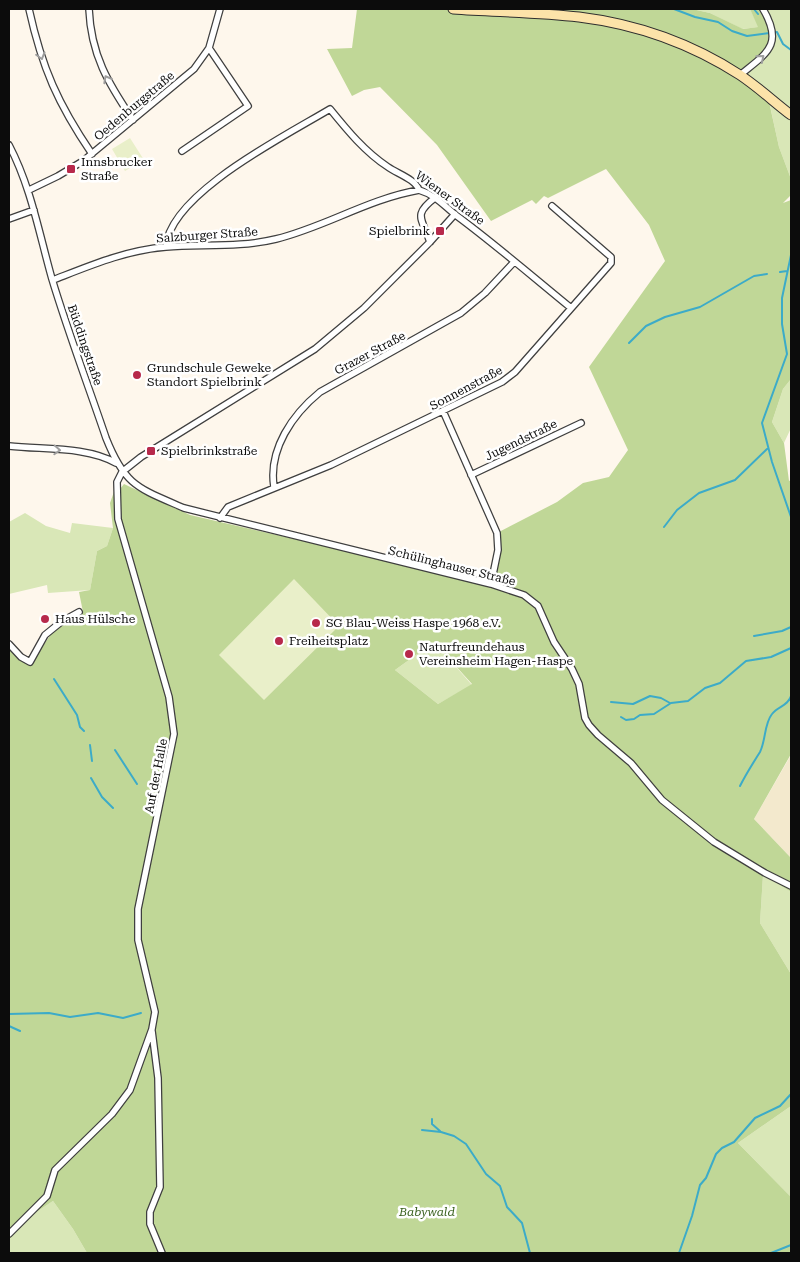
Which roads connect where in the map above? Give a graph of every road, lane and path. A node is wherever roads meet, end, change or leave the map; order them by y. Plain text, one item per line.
1 (29, 9) edge
2 (90, 9) edge
3 (220, 9) edge
4 (453, 9) edge
5 (763, 9) edge
6 (208, 48) junction
7 (740, 75) junction
8 (791, 115) edge
9 (134, 120) junction
10 (9, 145) edge
11 (182, 151) dead end
12 (92, 154) junction
13 (29, 190) junction
14 (419, 190) junction
15 (436, 197) junction
16 (552, 206) dead end
17 (34, 210) junction
18 (454, 214) junction
19 (9, 219) edge
20 (430, 242) junction
21 (166, 247) junction
22 (514, 262) junction
23 (53, 280) junction
24 (571, 308) junction
25 (443, 411) junction
26 (581, 423) dead end
27 (9, 446) edge
28 (116, 463) junction
29 (122, 472) junction
30 (471, 475) junction
31 (129, 480) joint
32 (274, 486) junction
33 (220, 518) junction
34 (491, 584) junction
35 (79, 612) dead end
36 (9, 645) edge
37 (791, 886) edge
38 (152, 1029) junction
39 (9, 1234) edge
40 (162, 1253) edge

1 -> 12 street
9 -> 2 street
3 - 6 street, Oedenburgstraße
4 - 7 main road
7 -> 5 street
6 - 9 street, Oedenburgstraße
6 - 11 street
7 - 8 main road
9 - 12 street, Oedenburgstraße
10 - 13 street, Büddingstraße
12 - 13 street, Oedenburgstraße
13 - 17 street, Büddingstraße
14 - 15 street, Wiener Straße
14 - 21 street, Salzburger Straße
14 - 21 street, Wiener Straße
15 - 18 street, Wiener Straße
15 - 20 street
16 - 24 street, Sonnenstraße
17 - 19 street
17 - 23 street, Büddingstraße
18 - 20 street
18 - 22 street, Wiener Straße
20 - 29 street
21 - 23 street, Salzburger Straße
22 - 24 street, Wiener Straße
22 - 32 street, Grazer Straße
23 - 28 street, Büddingstraße
24 - 25 street, Sonnenstraße
25 - 30 street
25 - 32 street, Sonnenstraße
26 - 30 street, Jugendstraße
27 -> 28 street
28 - 29 street, Büddingstraße
29 - 31 street, Büddingstraße
29 - 38 street, Auf der Halle
30 - 34 street
31 - 33 street, Schülinghauser Straße
32 - 33 street, Sonnenstraße
33 - 34 street, Schülinghauser Straße
34 - 37 street, Schülinghauser Straße
35 - 36 street
38 - 39 street, Auf der Halle
38 - 40 street, Auf der Halle

